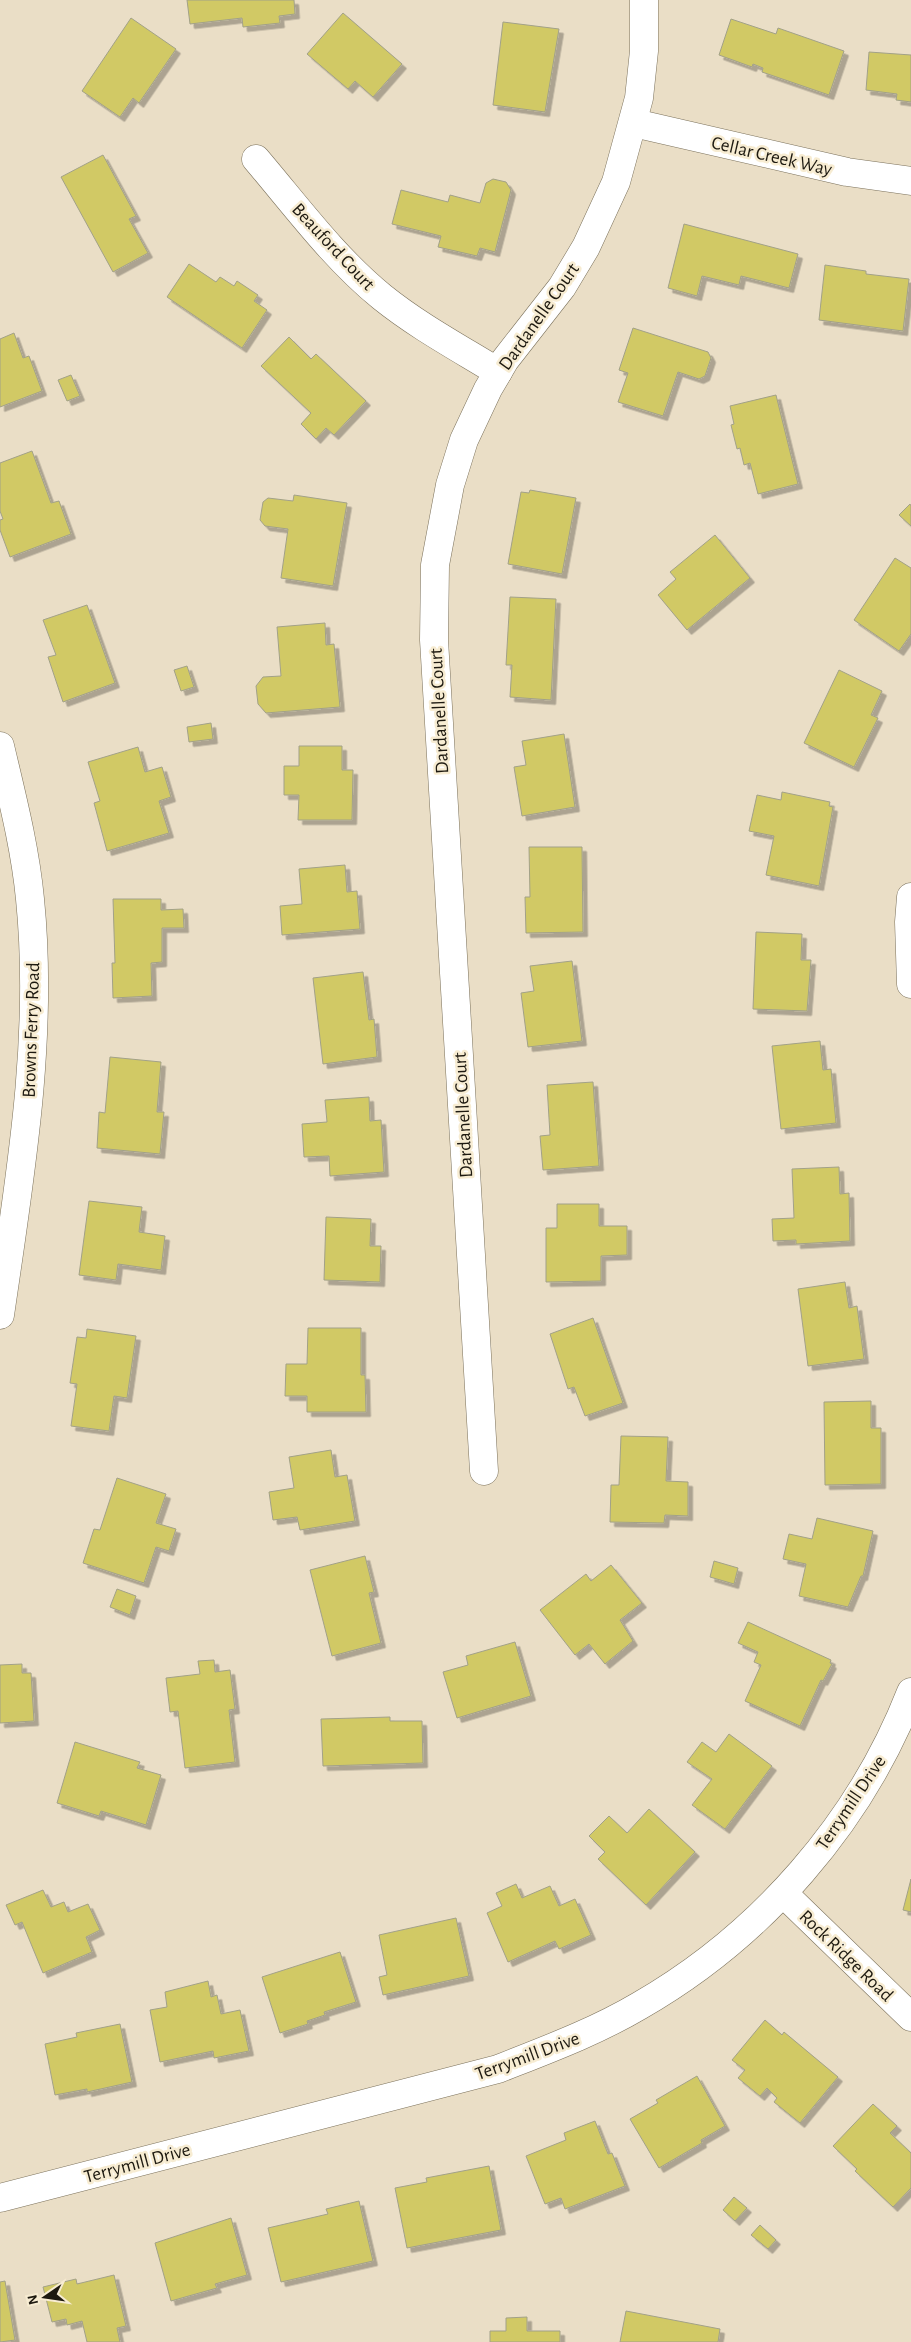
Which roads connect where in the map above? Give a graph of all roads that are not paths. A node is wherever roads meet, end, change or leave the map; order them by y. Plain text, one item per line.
1 (644, 0) edge
2 (634, 123) junction
3 (256, 159) dead end
4 (911, 181) edge
5 (498, 372) junction
6 (0, 746) edge
7 (911, 897) edge
8 (911, 984) edge
9 (0, 1315) edge
10 (484, 1470) dead end
11 (911, 1692) edge
12 (783, 1893) junction
13 (911, 2017) edge
14 (0, 2198) edge

1 - 2 street, Dardanelle Court
2 - 4 street, Cellar Creek Way
2 - 5 street, Dardanelle Court
3 - 5 street, Beauford Court
5 - 10 street, Dardanelle Court
6 - 9 street, Browns Ferry Road
7 - 8 street
11 - 12 street, Terrymill Drive
12 - 13 street, Rock Ridge Road
12 - 14 street, Terrymill Drive

